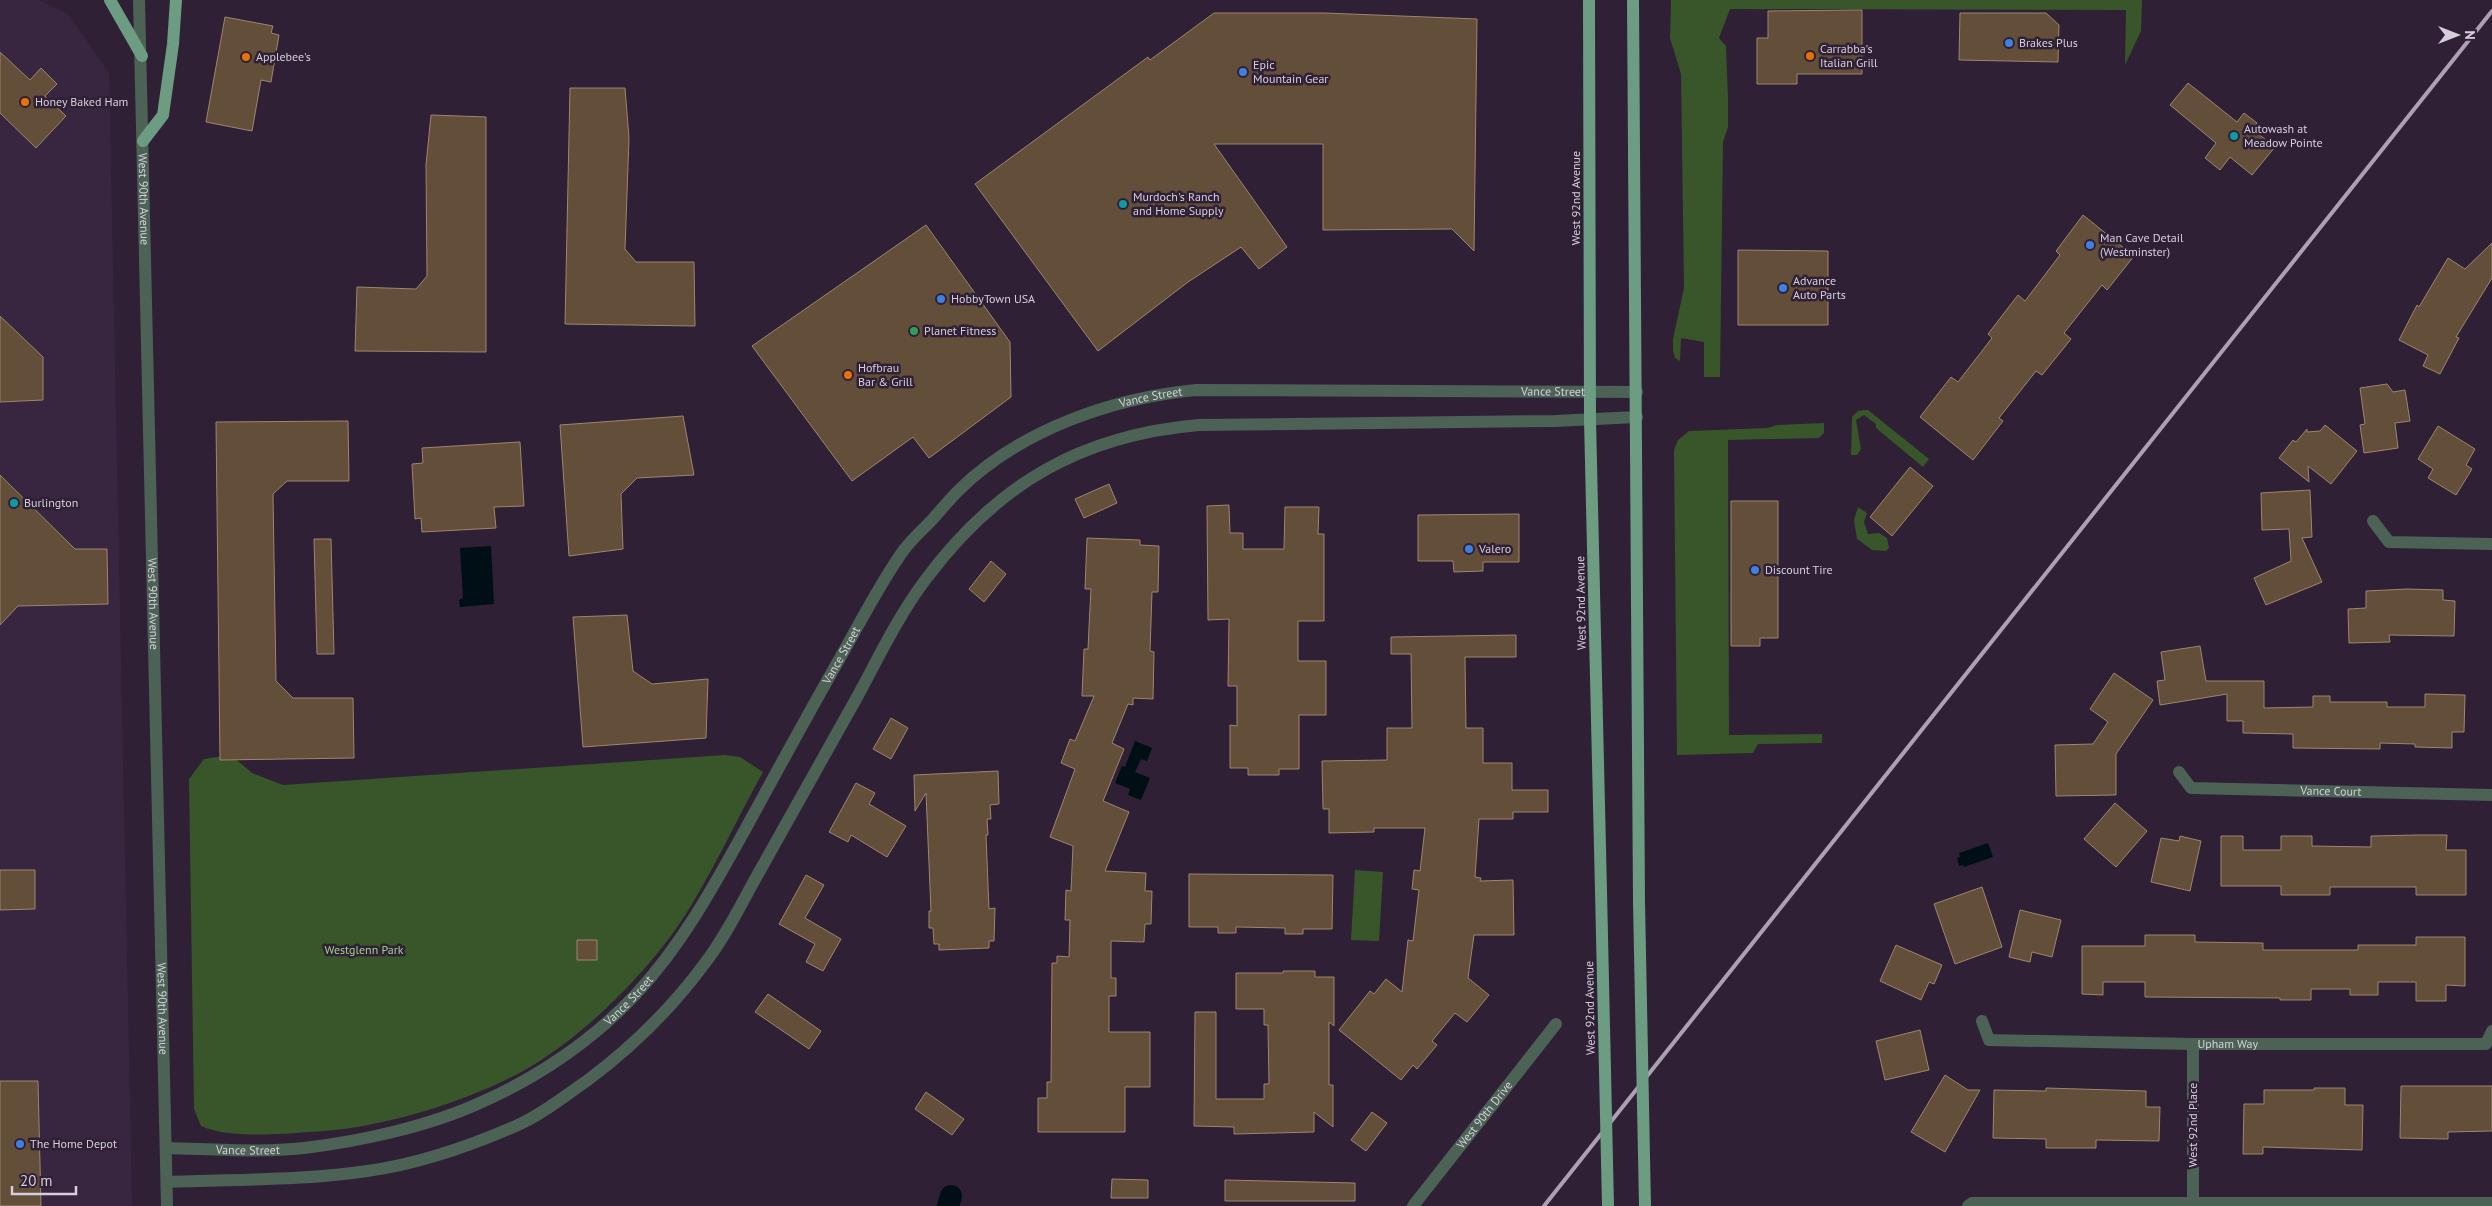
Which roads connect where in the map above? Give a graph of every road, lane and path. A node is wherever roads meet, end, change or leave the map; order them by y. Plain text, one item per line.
1 (110, 0) edge
2 (139, 0) edge
3 (176, 0) edge
4 (1588, 0) edge
5 (1633, 0) edge
6 (142, 56) junction
7 (143, 142) junction
8 (1590, 392) junction
9 (1637, 392) junction
10 (1637, 417) junction
11 (1590, 420) junction
12 (2373, 521) dead end
13 (2492, 544) edge
14 (2179, 772) dead end
15 (2492, 795) edge
16 (1982, 1021) dead end
17 (1556, 1024) dead end
18 (2492, 1031) edge
19 (2193, 1044) junction
20 (166, 1148) junction
21 (166, 1182) junction
22 (2492, 1203) edge
23 (2474, 1204) edge
24 (1970, 1205) edge
25 (2193, 1205) edge
26 (167, 1206) edge
27 (1413, 1206) edge
28 (1608, 1206) edge
29 (1645, 1206) edge

1 - 6 main road
2 - 6 street, West 90th Avenue
3 - 7 main road
4 - 8 main road, West 92nd Avenue
5 - 9 main road
6 - 7 street, West 90th Avenue
7 - 20 street, West 90th Avenue
8 - 9 street, Vance Street
8 - 11 main road, West 92nd Avenue
8 - 20 street, Vance Street
9 - 10 main road
10 - 11 street
10 - 29 main road, bridge
11 - 21 street
11 - 28 main road, West 92nd Avenue, bridge
12 - 13 street
14 - 15 street, Vance Court
16 - 19 street, Upham Way
17 - 27 street, West 90th Drive
18 - 19 street, Upham Way
19 - 25 street, West 92nd Place
20 - 21 street, West 90th Avenue
21 - 26 street, West 90th Avenue
22 - 23 street
23 - 25 street
24 - 25 street

